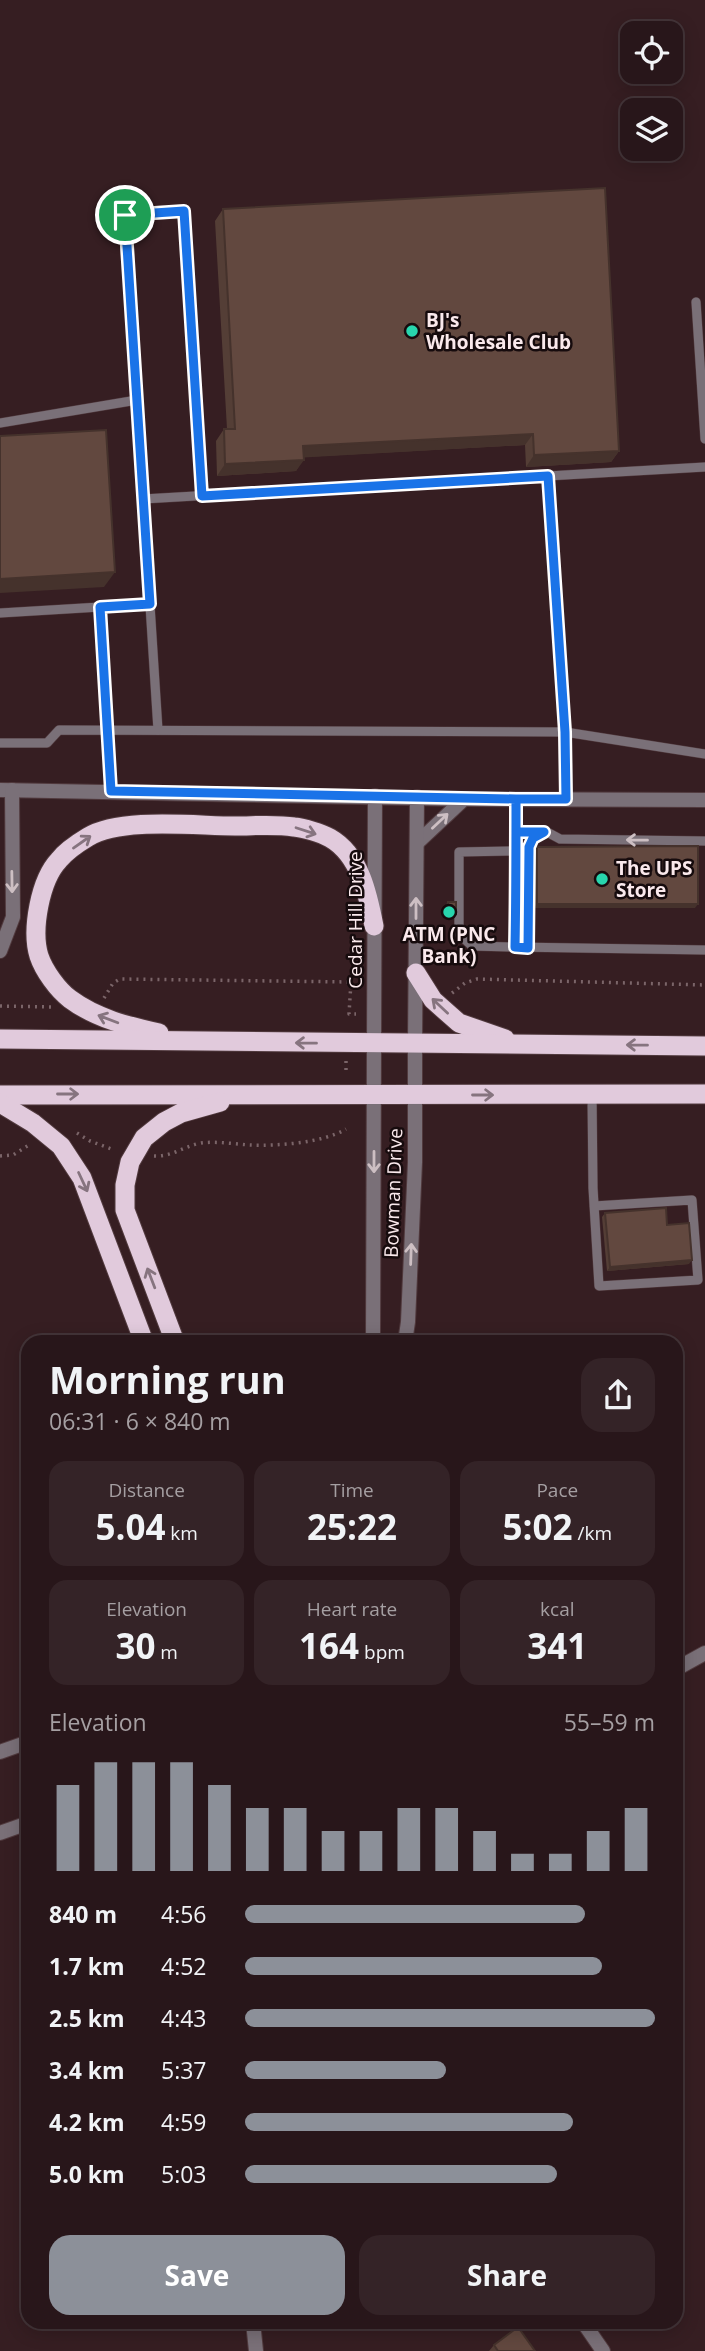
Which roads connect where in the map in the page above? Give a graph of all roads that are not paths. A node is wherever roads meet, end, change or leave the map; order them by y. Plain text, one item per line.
1 (696, 302) dead end
2 (137, 400) junction
3 (0, 423) edge
4 (705, 439) edge
5 (705, 467) edge
6 (548, 476) junction
7 (202, 496) junction
8 (143, 499) junction
9 (150, 604) junction
10 (100, 607) junction
11 (0, 613) edge
12 (107, 730) junction
13 (158, 730) junction
14 (565, 732) junction
15 (0, 743) edge
16 (705, 754) edge
17 (6, 790) edge
18 (111, 791) junction
19 (375, 796) junction
20 (417, 797) junction
21 (464, 799) junction
22 (516, 799) junction
23 (566, 799) junction
24 (705, 800) edge
25 (516, 832) junction
26 (544, 832) junction
27 (705, 841) edge
28 (417, 843) junction
29 (516, 851) junction
30 (374, 926) junction
31 (515, 947) junction
32 (528, 948) junction
33 (705, 950) edge
34 (0, 951) edge
35 (416, 973) junction
36 (0, 1039) edge
37 (198, 1042) junction
38 (374, 1044) junction
39 (415, 1044) junction
40 (520, 1044) junction
41 (705, 1046) edge
42 (292, 1094) junction
43 (374, 1094) junction
44 (705, 1094) edge
45 (0, 1095) edge
46 (415, 1095) junction
47 (592, 1095) junction
48 (0, 1104) edge
49 (594, 1206) junction
50 (141, 1335) edge
51 (172, 1335) edge
52 (373, 1335) edge
53 (406, 1335) edge
54 (705, 1653) edge
55 (683, 1665) edge
56 (21, 1744) edge
57 (0, 1752) edge
58 (21, 1826) edge
59 (0, 1833) edge
60 (254, 2329) edge
61 (588, 2329) edge
62 (256, 2351) edge
63 (604, 2351) edge

1 - 4 lane
2 - 3 lane
2 - 7 lane
2 - 8 lane
5 - 6 lane
6 - 7 lane
6 - 14 lane
7 - 8 lane
8 - 9 lane
9 - 10 lane
9 - 13 lane
10 - 11 lane
10 - 12 lane
12 - 13 lane
12 - 15 lane
12 - 18 lane
13 - 14 lane
14 - 16 lane
14 - 23 lane
17 - 18 street
17 -> 34 street
18 - 19 street
19 - 20 street
19 - 30 street, Cedar Hill Drive
20 - 21 street
20 - 28 street
21 - 22 street
28 -> 21 street
22 - 23 street
22 - 25 lane
23 - 24 street
25 - 26 lane
25 - 29 lane
27 -> 26 lane
26 - 32 lane
35 -> 28 street
29 - 31 lane
29 - 31 lane
37 -> 30 highway
30 - 38 street, Cedar Hill Drive
31 - 32 lane
32 - 33 lane
35 - 39 street
40 -> 35 highway
36 - 37 highway
38 -> 37 highway
38 - 39 highway
38 - 43 street, Bowman Drive
39 - 40 highway
39 - 46 street, Bowman Drive
41 -> 40 highway
42 - 43 highway
45 -> 42 highway
51 -> 42 highway
43 - 46 highway
43 -> 52 street, Bowman Drive
44 - 47 highway
46 -> 47 highway
53 -> 46 street, Bowman Drive
47 - 49 lane
48 -> 50 highway
49 - 49 lane
54 - 55 street
56 - 57 street
58 - 59 street
60 - 62 street
61 - 63 street

